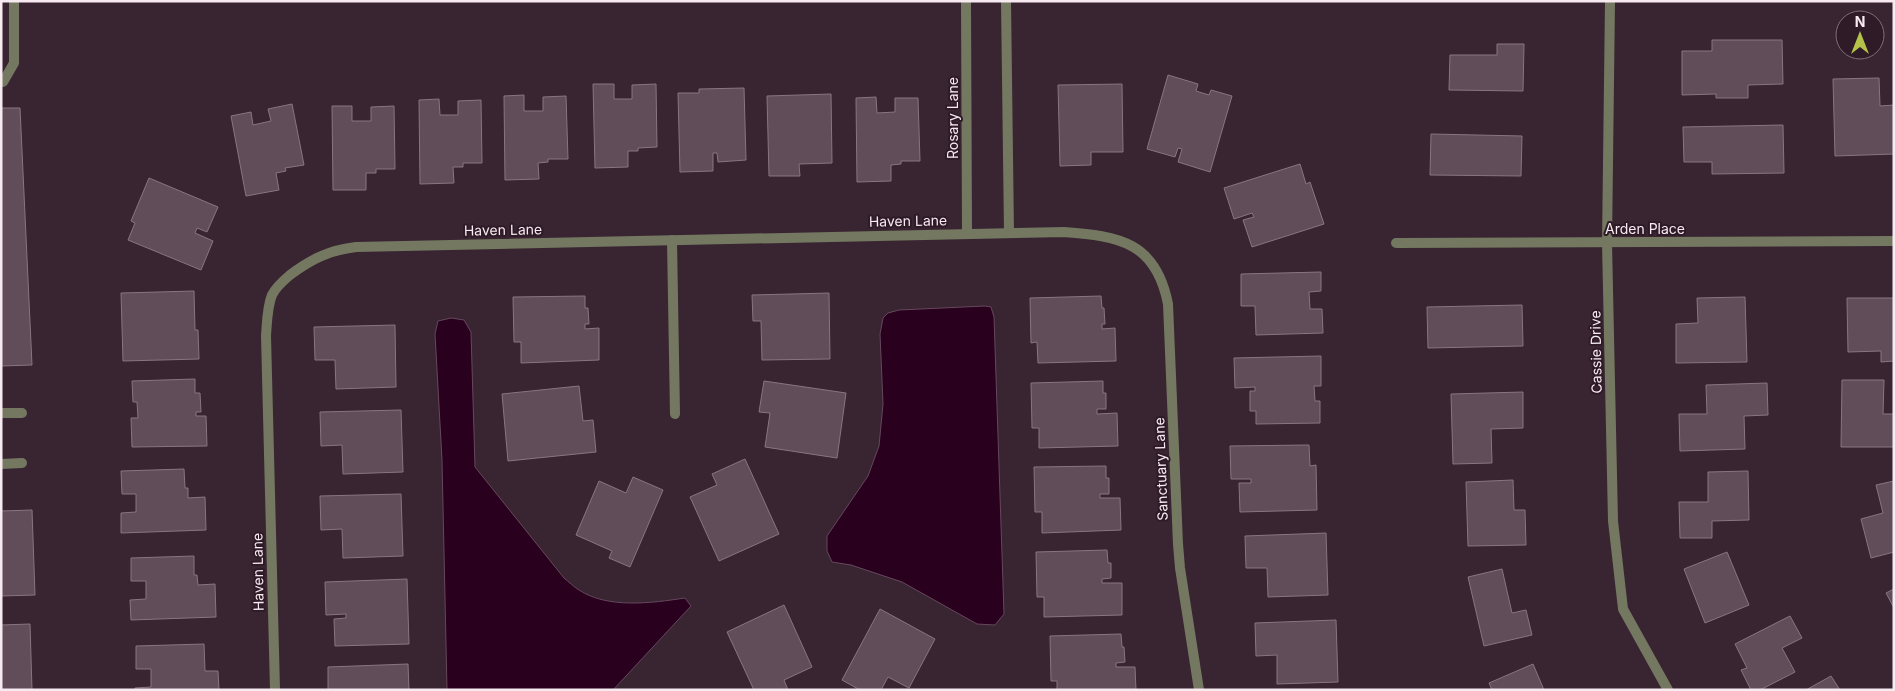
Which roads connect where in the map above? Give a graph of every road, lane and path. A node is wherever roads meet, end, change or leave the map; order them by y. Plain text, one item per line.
1 (14, 1) edge
2 (966, 1) edge
3 (1006, 1) edge
4 (1610, 1) edge
5 (1, 82) edge
6 (1009, 233) junction
7 (967, 234) junction
8 (672, 240) junction
9 (1894, 241) edge
10 (1396, 243) dead end
11 (1607, 243) junction
12 (1143, 254) joint
13 (1, 413) edge
14 (22, 413) dead end
15 (675, 414) dead end
16 (22, 463) dead end
17 (1, 464) edge
18 (274, 690) edge
19 (1199, 690) edge
20 (1668, 690) edge

1 - 5 street
2 - 7 street, Rosary Lane
3 - 6 street
4 - 11 street, Cassie Drive
6 - 7 street, Haven Lane
6 - 12 street, Haven Lane
7 - 8 street, Haven Lane
8 - 15 street
8 - 18 street, Haven Lane
9 - 11 street, Arden Place
10 - 11 street, Arden Place
11 - 20 street, Cassie Drive
12 - 19 street, Sanctuary Lane
13 - 14 street
16 - 17 street

